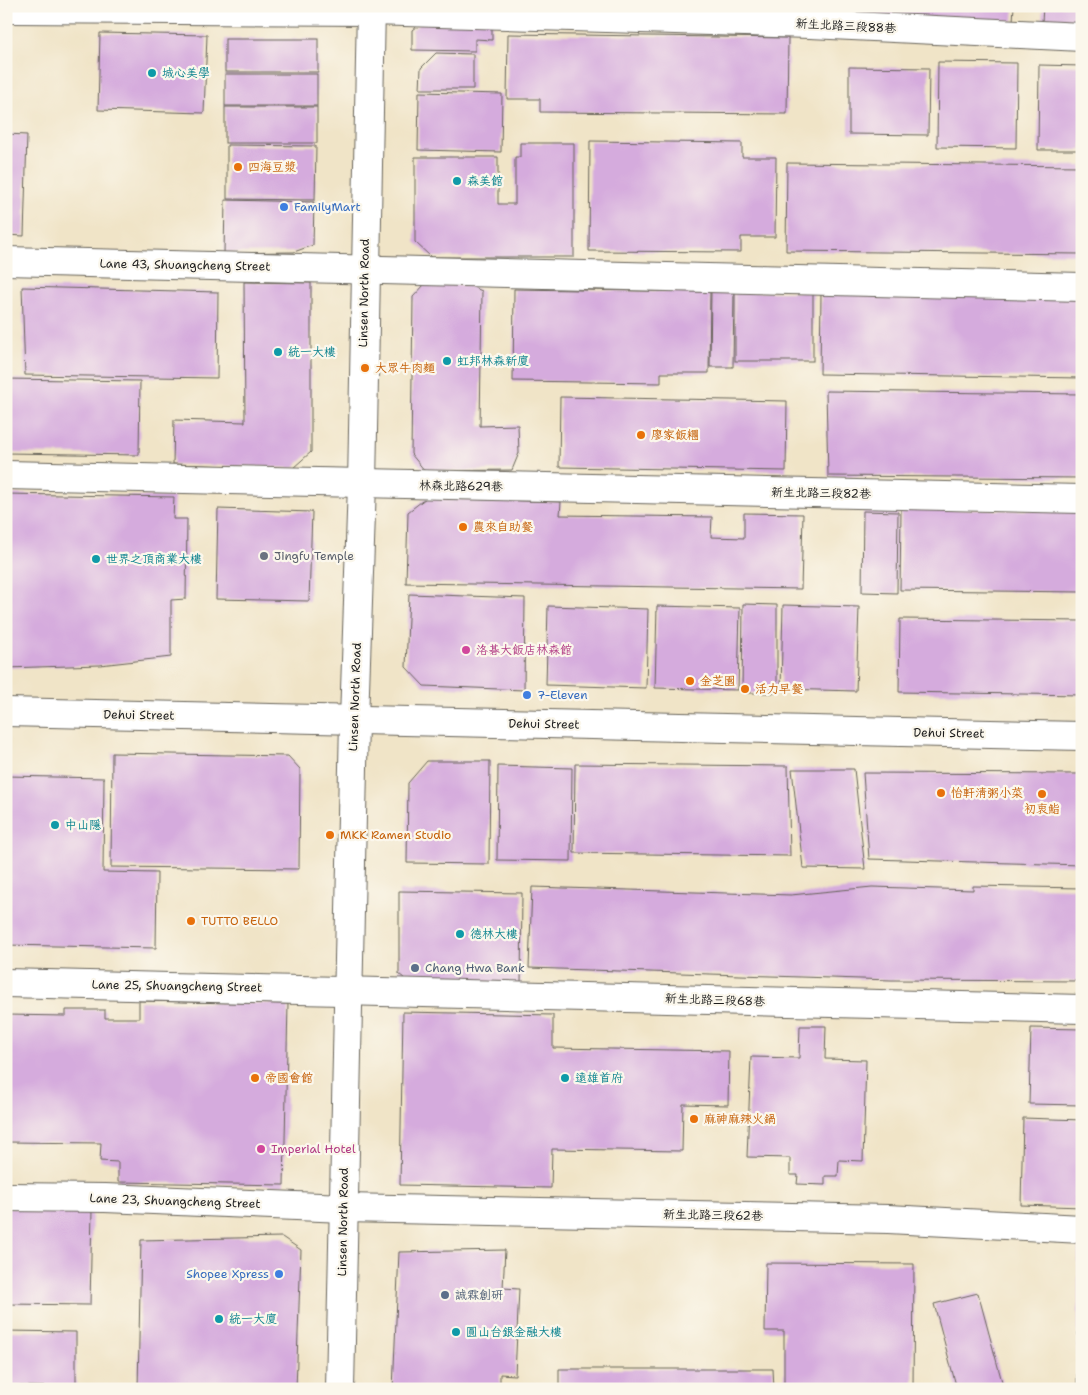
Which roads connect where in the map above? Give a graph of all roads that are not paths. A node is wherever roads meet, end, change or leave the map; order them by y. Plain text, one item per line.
1 (6, 9) edge
2 (371, 9) edge
3 (1082, 37) edge
4 (6, 261) edge
5 (364, 269) junction
6 (1082, 287) edge
7 (6, 475) edge
8 (362, 484) junction
9 (560, 487) joint
10 (1082, 499) edge
11 (6, 712) edge
12 (354, 720) junction
13 (1082, 736) edge
14 (6, 982) edge
15 (349, 990) junction
16 (1082, 1009) edge
17 (6, 1197) edge
18 (344, 1208) junction
19 (1082, 1229) edge
20 (340, 1389) edge

1 - 2 street, 新生北路三段88巷
2 - 3 street, 新生北路三段88巷
2 - 5 street, Linsen North Road
4 - 5 street, Lane 43, Shuangcheng Street
5 - 6 street, Lane 43, Shuangcheng Street
5 - 8 street, Linsen North Road
7 - 8 street, 林森北路629巷
8 - 9 street, 林森北路629巷
8 - 12 street, Linsen North Road
9 - 10 street, 新生北路三段82巷
11 - 12 street, Dehui Street
12 - 13 street, Dehui Street
12 - 15 street, Linsen North Road
14 - 15 street, Lane 25, Shuangcheng Street
15 - 16 street, 新生北路三段68巷
15 - 18 street, Linsen North Road
17 - 18 street, Lane 23, Shuangcheng Street
18 - 19 street, 新生北路三段62巷
18 - 20 street, Linsen North Road

